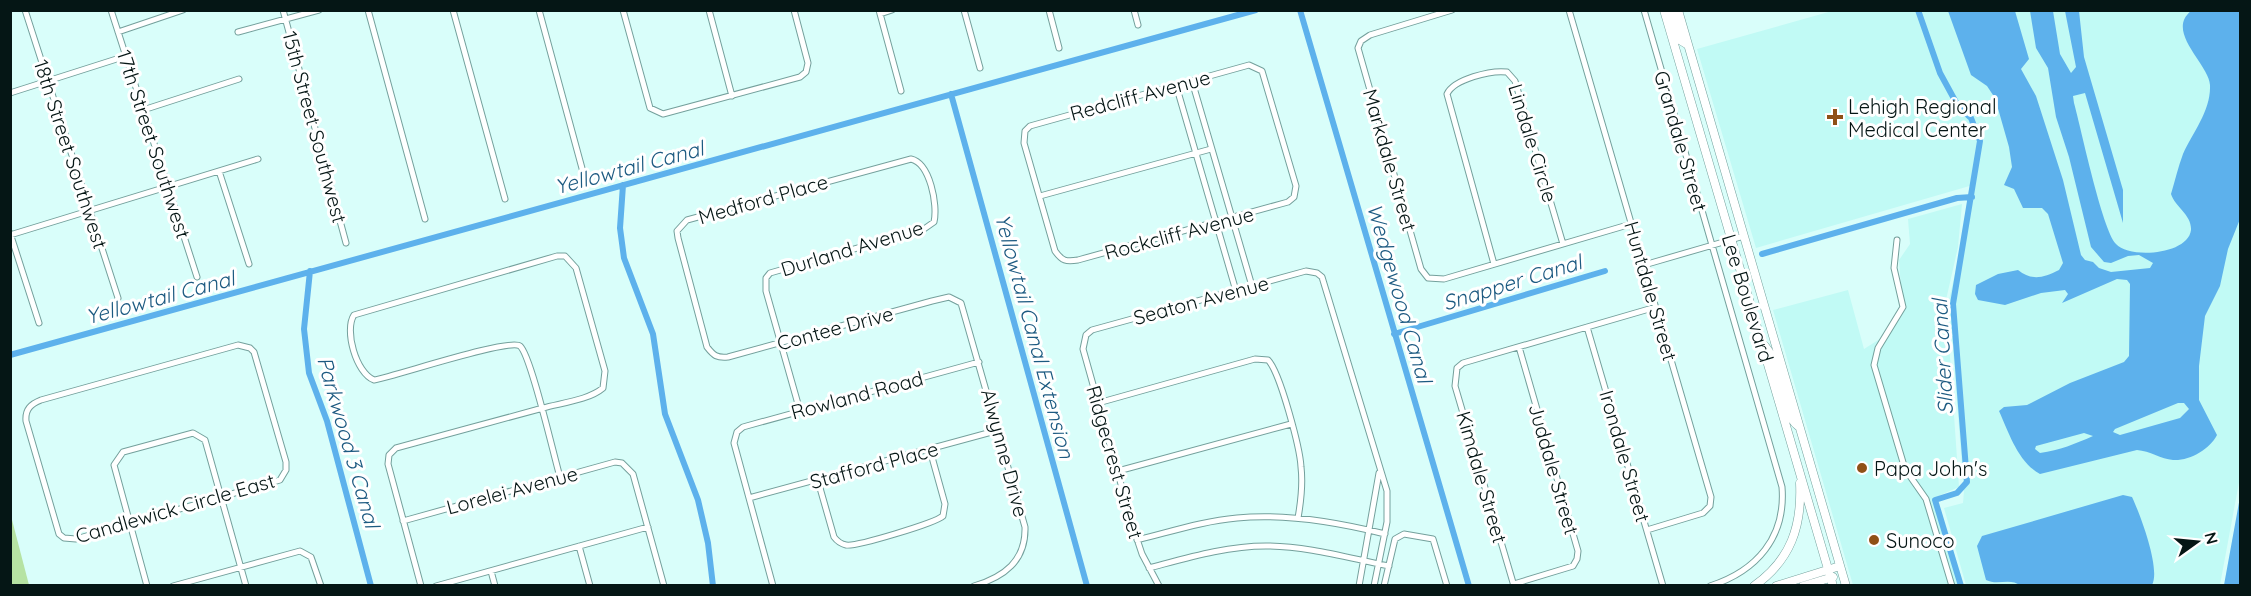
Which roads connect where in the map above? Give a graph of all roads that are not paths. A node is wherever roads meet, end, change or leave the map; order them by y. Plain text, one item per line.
1 (25, 10) edge
2 (111, 10) edge
3 (183, 10) edge
4 (283, 10) edge
5 (319, 10) edge
6 (368, 10) edge
7 (453, 10) edge
8 (538, 10) edge
9 (623, 10) edge
10 (709, 10) edge
11 (794, 10) edge
12 (892, 10) edge
13 (964, 10) edge
14 (1049, 10) edge
15 (1134, 10) edge
16 (1452, 10) edge
17 (1569, 10) edge
18 (1644, 10) edge
19 (1664, 10) edge
20 (1671, 10) edge
21 (1678, 10) edge
22 (879, 12) edge
23 (286, 19) junction
24 (1138, 25) dead end
25 (118, 32) junction
26 (238, 32) dead end
27 (1688, 45) junction
28 (1059, 48) dead end
29 (126, 56) junction
30 (980, 68) dead end
31 (239, 79) dead end
32 (48, 81) junction
33 (1192, 81) junction
34 (1176, 85) junction
35 (901, 91) dead end
36 (10, 93) edge
37 (732, 96) junction
38 (143, 110) junction
39 (1211, 149) junction
40 (1197, 153) junction
41 (258, 159) dead end
42 (219, 171) junction
43 (583, 172) dead end
44 (168, 188) junction
45 (1040, 196) junction
46 (1294, 197) joint
47 (505, 199) dead end
48 (89, 209) junction
49 (1231, 218) junction
50 (425, 219) dead end
51 (934, 222) joint
52 (1217, 222) junction
53 (1631, 224) junction
54 (11, 234) edge
55 (1744, 236) junction
56 (1730, 240) junction
57 (1897, 240) dead end
58 (346, 243) dead end
59 (1563, 244) junction
60 (1712, 245) junction
61 (249, 264) dead end
62 (1494, 264) junction
63 (1644, 265) junction
64 (197, 277) dead end
65 (1251, 286) junction
66 (1236, 291) junction
67 (118, 298) dead end
68 (957, 298) joint
69 (1656, 307) junction
70 (39, 323) dead end
71 (1587, 327) junction
72 (1086, 335) joint
73 (1761, 342) junction
74 (780, 343) junction
75 (1519, 347) junction
76 (714, 356) joint
77 (979, 362) junction
78 (1098, 403) junction
79 (541, 408) junction
80 (800, 411) junction
81 (1291, 424) junction
82 (1800, 427) junction
83 (999, 430) junction
84 (930, 450) junction
85 (1795, 455) junction
86 (1118, 471) junction
87 (1379, 471) junction
88 (560, 477) junction
89 (818, 481) junction
90 (221, 497) junction
91 (749, 498) junction
92 (1298, 518) junction
93 (403, 520) junction
94 (129, 524) junction
95 (648, 527) junction
96 (1647, 530) junction
97 (1370, 531) junction
98 (1385, 534) junction
99 (1137, 540) junction
100 (579, 546) junction
101 (1364, 561) junction
102 (1378, 564) junction
103 (241, 566) junction
104 (1389, 566) junction
105 (1149, 568) junction
106 (1841, 570) junction
107 (491, 571) junction
108 (1831, 577) edge
109 (1813, 584) edge
110 (147, 585) edge
111 (173, 585) edge
112 (246, 585) edge
113 (321, 585) edge
114 (421, 585) edge
115 (436, 585) edge
116 (495, 585) edge
117 (590, 585) edge
118 (664, 585) edge
119 (773, 585) edge
120 (974, 585) edge
121 (1159, 585) edge
122 (1359, 585) edge
123 (1374, 585) edge
124 (1384, 585) edge
125 (1447, 585) edge
126 (1514, 585) edge
127 (1663, 585) edge
128 (1710, 585) edge
129 (1754, 585) edge
130 (1776, 585) edge
131 (1803, 585) edge
132 (1846, 585) edge
133 (1952, 585) edge

1 - 32 street, 18th Street Southwest
2 - 25 street, 17th Street Southwest
3 - 25 street
4 - 23 street, 15th Street Southwest
5 - 23 street
6 - 50 street
7 - 47 street
8 - 43 street
9 - 37 street
10 - 37 street
11 - 37 street
12 - 22 street
13 - 30 street
14 - 28 street
15 - 24 street
16 - 62 street, Markdale Street
17 - 53 street, Huntdale Street
18 - 60 street, Grandale Street
19 - 56 main road, Lee Boulevard
20 - 27 main road
21 - 27 main road, Lee Boulevard
22 - 35 street
23 - 26 street
23 - 58 street, 15th Street Southwest
25 - 29 street, 17th Street Southwest
27 - 55 main road, Lee Boulevard
29 - 32 street
29 - 38 street, 17th Street Southwest
31 - 38 street
32 - 36 street
32 - 48 street, 18th Street Southwest
33 - 34 street, Redcliff Avenue
33 - 39 street
33 - 46 street, Redcliff Avenue
34 - 40 street
34 - 45 street, Redcliff Avenue
38 - 44 street, 17th Street Southwest
39 - 40 street
39 - 49 street
40 - 45 street
40 - 52 street
41 - 42 street
42 - 44 street
42 - 61 street
44 - 48 street
44 - 64 street, 17th Street Southwest
45 - 52 street, Rockcliff Avenue
46 - 49 street, Rockcliff Avenue
48 - 54 street
48 - 67 street, 18th Street Southwest
49 - 52 street, Rockcliff Avenue
49 - 65 street
51 - 74 street, Durland Avenue
51 - 76 street, Medford Place
52 - 66 street
53 - 59 street
53 - 63 street, Huntdale Street
54 - 70 street
55 - 56 street
55 - 82 main road, Lee Boulevard
56 - 60 street
56 - 73 main road, Lee Boulevard
57 - 133 street
59 - 62 street
59 - 62 street, Lindale Circle
60 - 63 street
60 - 128 street, Grandale Street
63 - 69 street, Huntdale Street
65 - 66 street, Seaton Avenue
65 - 87 street, Seaton Avenue
66 - 72 street, Seaton Avenue
68 - 74 street, Contee Drive
68 - 77 street, Alwynne Drive
69 - 71 street
69 - 96 street, Huntdale Street
71 - 75 street
71 - 96 street, Irondale Street
72 - 78 street, Ridgecrest Street
73 - 82 main road
73 - 85 main road, Lee Boulevard
74 - 76 street, Contee Drive
74 - 80 street, Durland Avenue
75 - 126 street, Juddale Street
75 - 126 street, Kimdale Street
77 - 80 street, Rowland Road
77 - 83 street, Alwynne Drive
78 - 81 street
78 - 86 street, Ridgecrest Street
79 - 79 street
79 - 88 street
79 - 93 street
80 - 91 street, Rowland Road
81 - 86 street
81 - 92 street
82 - 106 main road, Lee Boulevard
83 - 84 street, Stafford Place
83 - 120 street, Alwynne Drive
84 - 89 street, Stafford Place
84 - 89 street
85 - 108 main road, Lee Boulevard
85 - 129 main road
86 - 99 street, Ridgecrest Street
87 - 97 street
87 - 98 street
88 - 93 street, Lorelei Avenue
88 - 95 street, Lorelei Avenue
89 - 91 street, Stafford Place
90 - 94 street, Candlewick Circle East
90 - 94 street
90 - 94 street, Candlewick Circle East
90 - 103 street
91 - 119 street
92 - 97 street
92 - 99 street
93 - 114 street
94 - 110 street
95 - 100 street
95 - 118 street
96 - 127 street, Irondale Street
97 - 98 street
97 - 101 street
98 - 102 street
99 - 105 street, Ridgecrest Street
100 - 107 street
100 - 117 street
101 - 102 street
101 - 105 street
101 - 122 street
102 - 104 street
102 - 123 street
103 - 111 street
103 - 112 street
103 - 113 street
104 - 124 street
104 - 125 street
105 - 121 street, Ridgecrest Street
106 - 108 main road
106 - 132 main road, Lee Boulevard
107 - 115 street
107 - 116 street
108 - 109 main road
108 - 130 main road
109 - 131 main road

